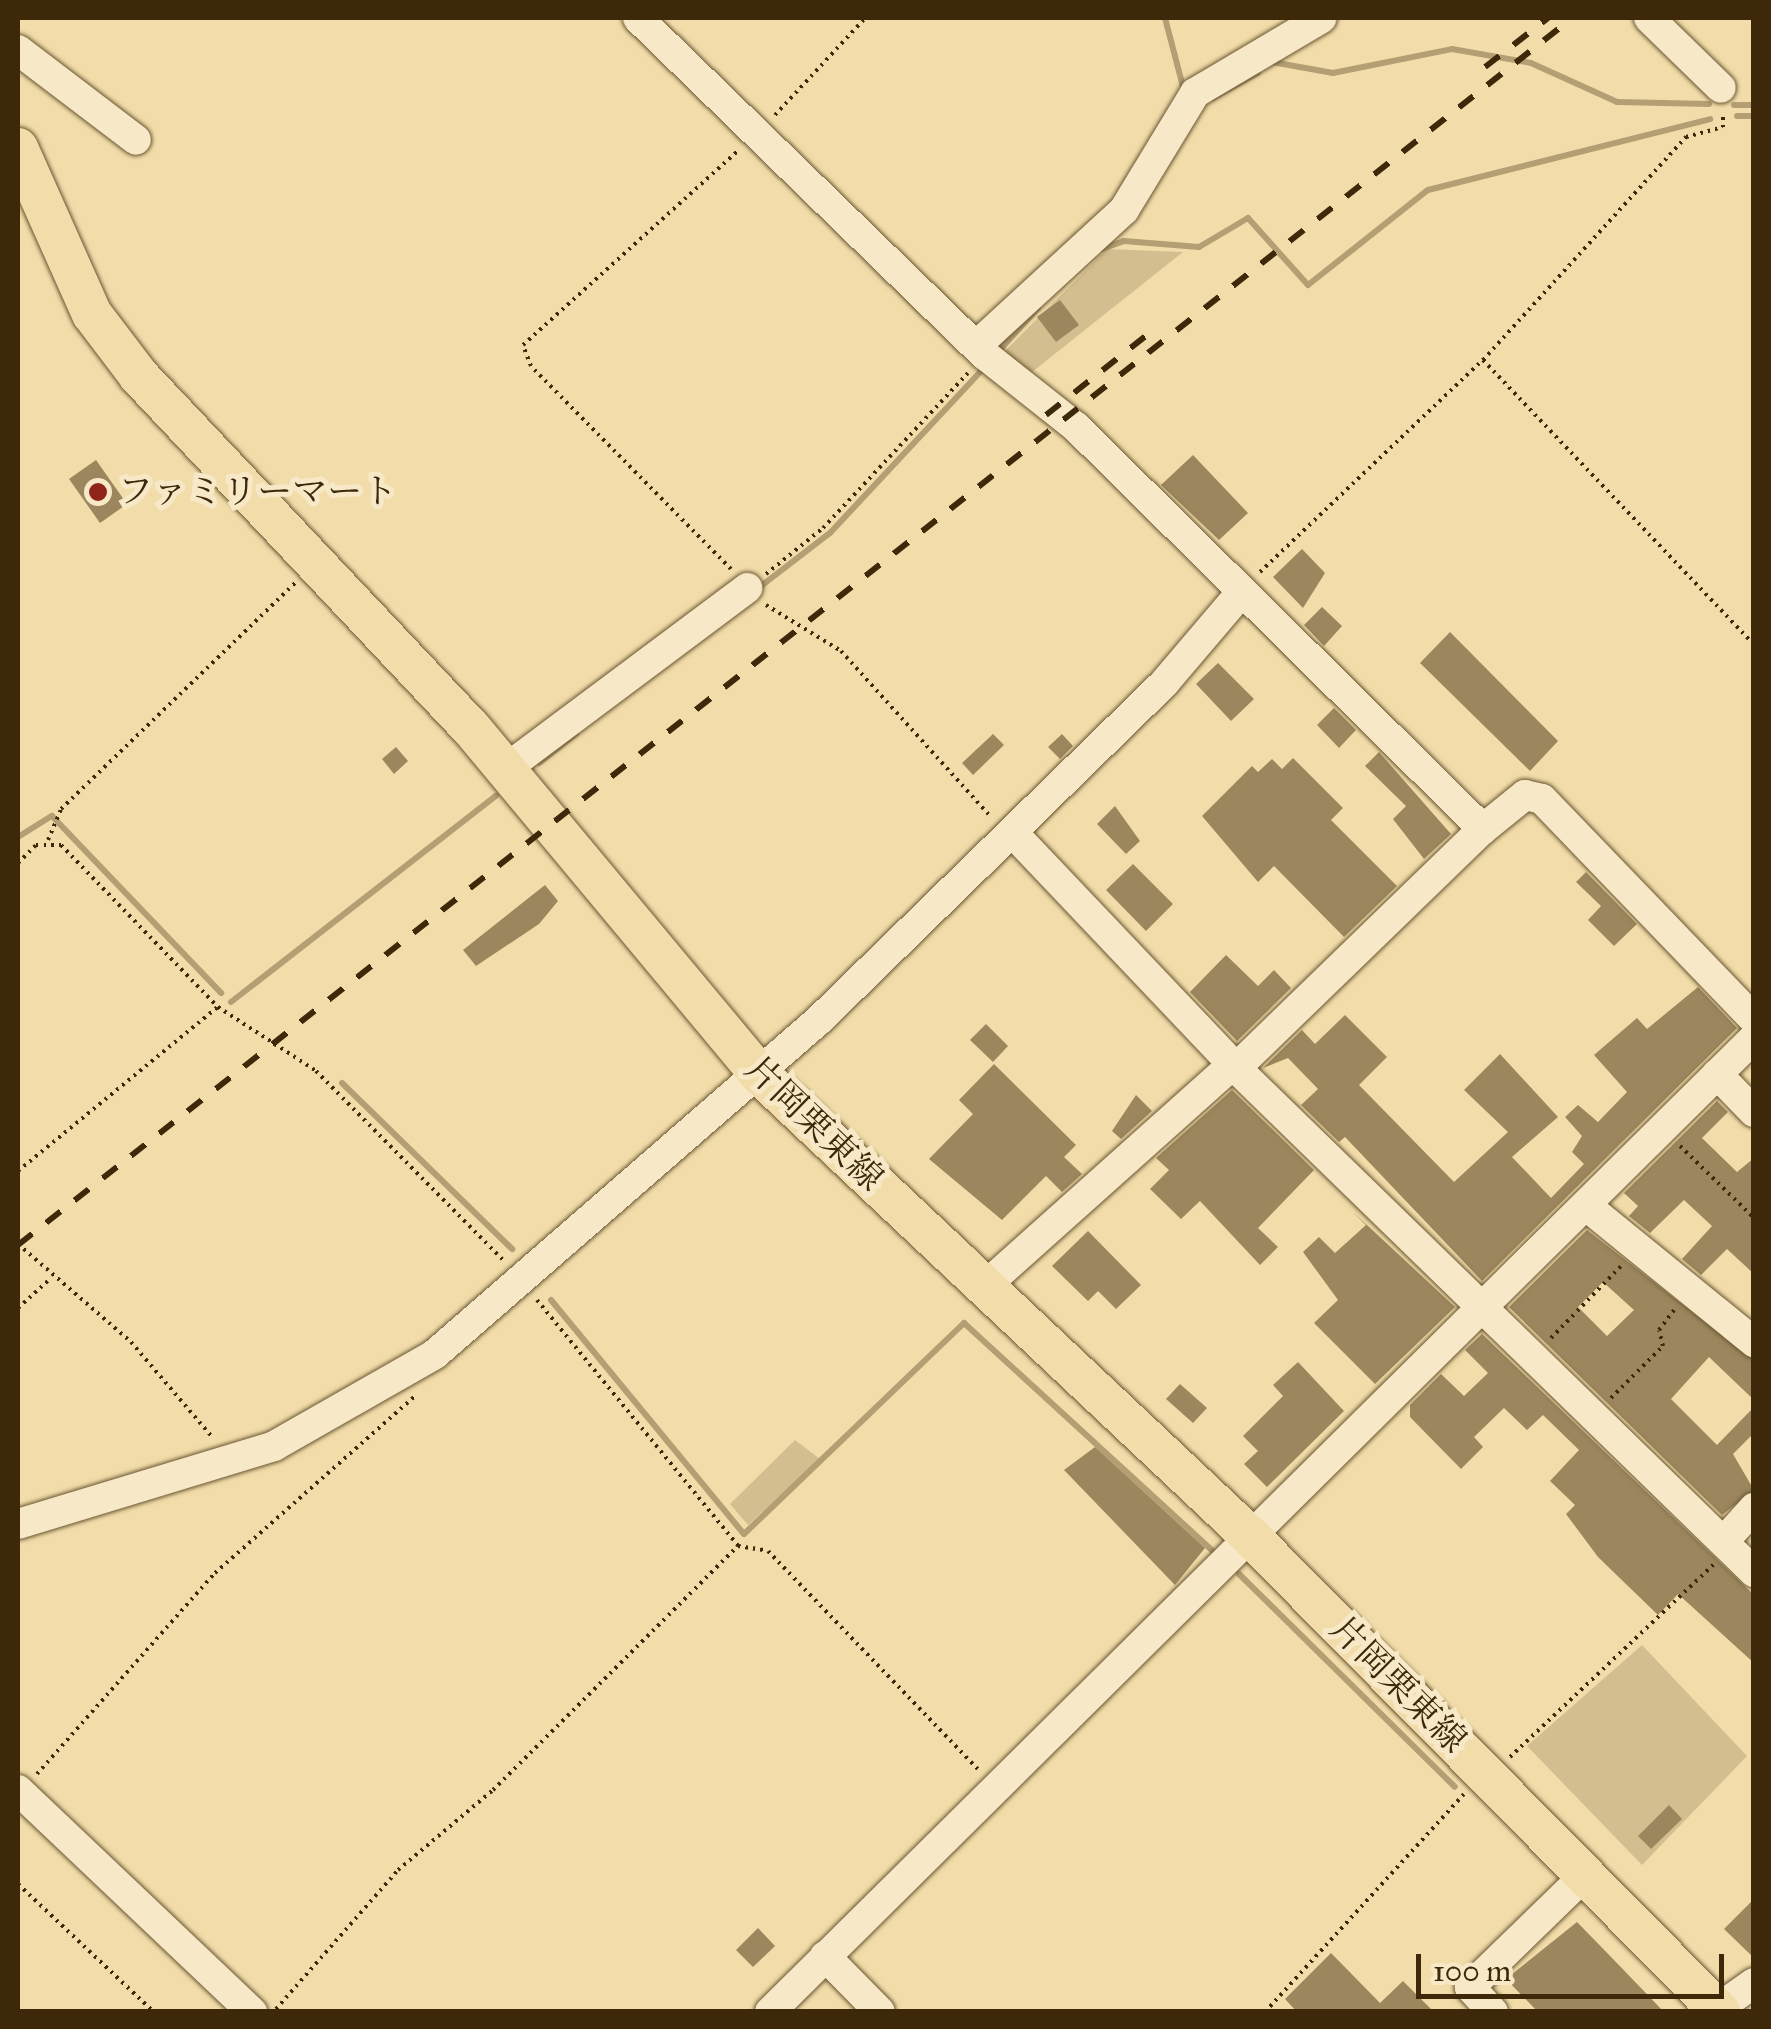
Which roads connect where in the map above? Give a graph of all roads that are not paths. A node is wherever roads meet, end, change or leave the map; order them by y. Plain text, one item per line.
1 (638, 18) edge
2 (1322, 18) edge
3 (1648, 18) edge
4 (18, 50) edge
5 (1721, 88) road end
6 (136, 140) dead end
7 (18, 148) edge
8 (981, 350) junction
9 (747, 588) road end
10 (1240, 594) junction
11 (504, 770) junction
12 (1482, 830) junction
13 (1014, 834) junction
14 (1754, 1019) edge
15 (1754, 1038) edge
16 (1234, 1066) junction
17 (758, 1074) junction
18 (1717, 1074) junction
19 (1754, 1112) edge
20 (1588, 1208) junction
21 (985, 1286) junction
22 (1480, 1300) junction
23 (1754, 1342) edge
24 (1754, 1508) edge
25 (18, 1524) edge
26 (1250, 1536) junction
27 (1727, 1544) junction
28 (1754, 1572) edge
29 (19, 1791) edge
30 (1585, 1876) junction
31 (826, 1956) junction
32 (1754, 1982) edge
33 (1716, 2010) edge
34 (252, 2012) edge
35 (770, 2012) edge
36 (880, 2012) edge
37 (1494, 2012) edge

1 - 8 street
2 - 8 street
3 - 5 street
4 - 6 street
7 - 11 main road, 片岡栗東線
8 - 10 street
9 - 11 street
10 - 12 street
10 - 13 street
11 - 17 main road, 片岡栗東線
12 - 14 street
12 - 16 street
13 - 16 street
13 - 17 street
15 - 18 street
16 - 21 street
16 - 22 street
17 - 21 main road, 片岡栗東線
17 - 25 street
18 - 19 street
18 - 20 street
20 - 22 street
20 - 23 street
21 - 26 main road, 片岡栗東線
22 - 26 street
22 - 27 street
24 - 27 street
26 - 30 main road, 片岡栗東線
26 - 31 street
27 - 28 street
29 - 34 street
30 - 33 main road, 片岡栗東線
30 - 37 street
31 - 35 street
31 - 36 street
32 - 33 street

